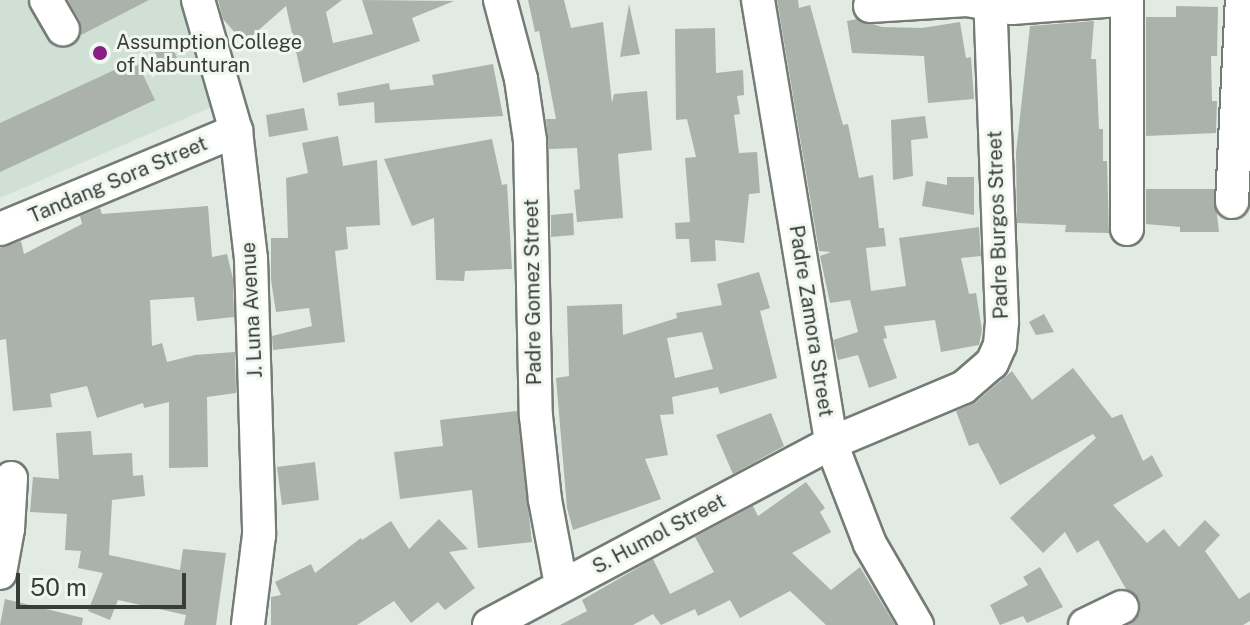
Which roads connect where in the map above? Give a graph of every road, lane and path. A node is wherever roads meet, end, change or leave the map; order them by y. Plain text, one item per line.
1 (46, 0) edge
2 (198, 0) edge
3 (500, 0) edge
4 (758, 0) edge
5 (1118, 0) edge
6 (1127, 0) edge
7 (1242, 0) edge
8 (990, 2) edge
9 (870, 6) dead end
10 (63, 30) dead end
11 (1246, 67) edge
12 (236, 131) junction
13 (1232, 202) dead end
14 (0, 229) edge
15 (1127, 229) dead end
16 (831, 443) junction
17 (11, 478) dead end
18 (0, 573) edge
19 (561, 585) junction
20 (1122, 607) dead end
21 (248, 625) edge
22 (489, 625) edge
23 (917, 625) edge
24 (1085, 625) edge

1 - 10 street
2 - 12 street, J. Luna Avenue
3 - 19 street, Padre Gomez Street
4 - 16 street, Padre Zamora Street
5 - 8 street
6 - 15 street
7 - 11 street
8 - 9 street
8 - 16 street, Padre Burgos Street
11 - 13 street
12 - 14 street, Tandang Sora Street
12 - 21 street, J. Luna Avenue
16 - 19 street, S. Humol Street
16 - 23 street, Padre Zamora Street
17 - 18 street
19 - 22 street, S. Humol Street
20 - 24 street

